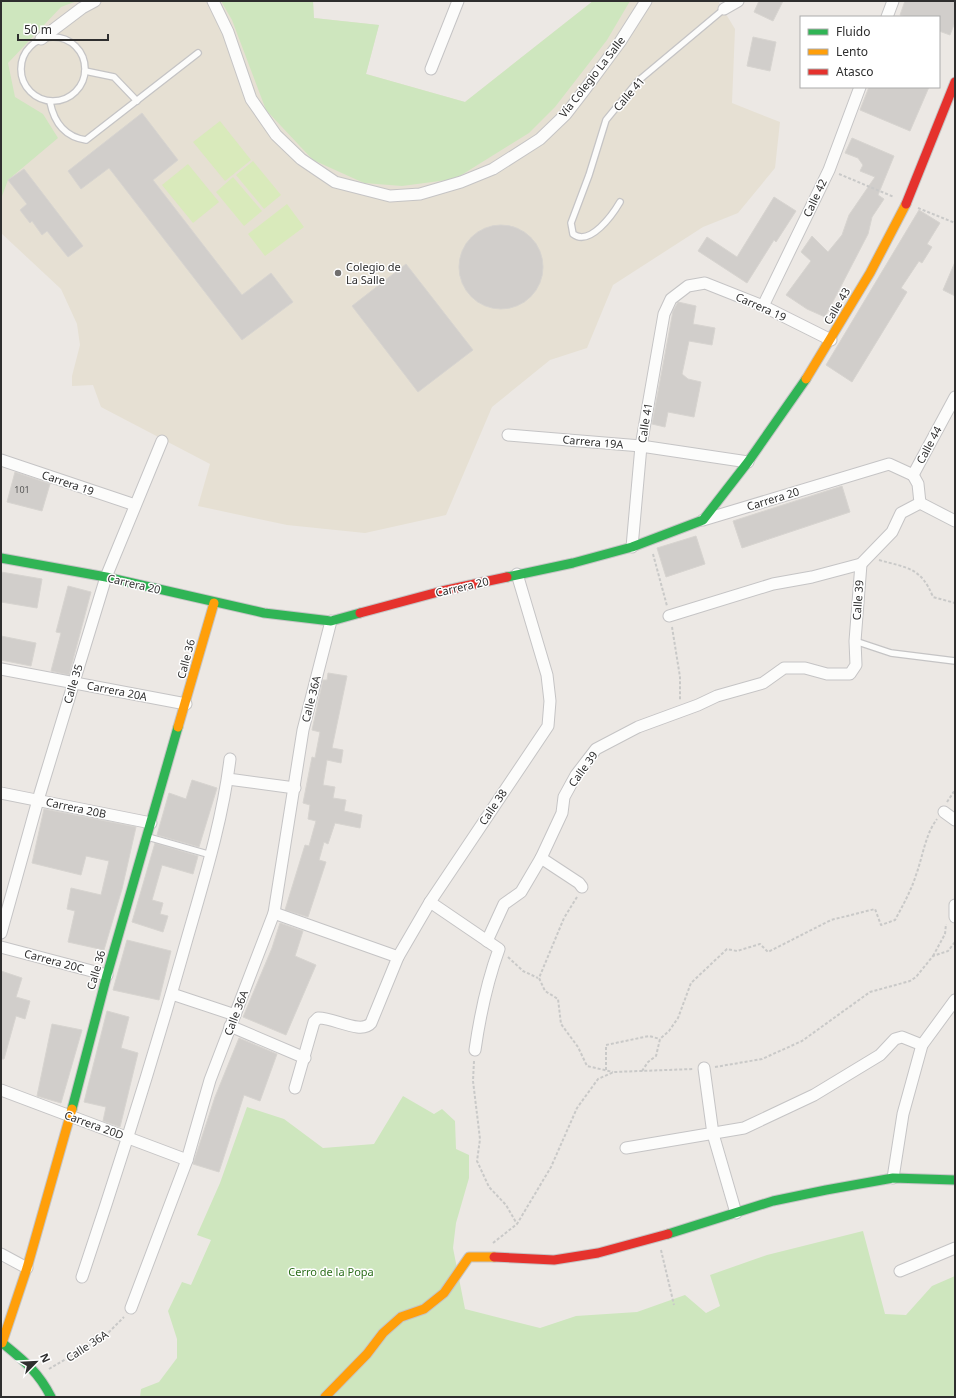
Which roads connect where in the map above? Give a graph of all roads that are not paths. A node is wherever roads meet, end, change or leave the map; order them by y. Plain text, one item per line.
1 (96, 1) edge
2 (213, 1) edge
3 (458, 1) edge
4 (646, 1) edge
5 (738, 1) edge
6 (892, 1) edge
7 (724, 9) joint
8 (886, 16) edge
9 (40, 39) junction
10 (198, 53) dead end
11 (432, 69) dead end
12 (85, 71) junction
13 (955, 82) edge
14 (860, 88) edge
15 (137, 101) junction
16 (50, 102) junction
17 (620, 202) dead end
18 (688, 286) joint
19 (763, 306) junction
20 (831, 340) junction
21 (955, 397) edge
22 (508, 435) dead end
23 (162, 441) dead end
24 (641, 446) junction
25 (1, 460) edge
26 (748, 462) junction
27 (913, 476) junction
28 (920, 503) junction
29 (135, 505) junction
30 (703, 520) junction
31 (955, 521) edge
32 (632, 547) junction
33 (1, 558) edge
34 (865, 560) junction
35 (517, 574) junction
36 (106, 577) junction
37 (214, 603) junction
38 (669, 616) dead end
39 (331, 621) junction
40 (855, 641) junction
41 (955, 661) edge
42 (1, 669) edge
43 (74, 682) junction
44 (186, 704) junction
45 (230, 759) dead end
46 (228, 779) junction
47 (295, 788) junction
48 (1, 793) edge
49 (38, 800) junction
50 (944, 812) road end
51 (955, 820) edge
52 (151, 824) junction
53 (148, 836) junction
54 (211, 855) junction
55 (541, 858) junction
56 (582, 886) road end
57 (430, 902) junction
58 (955, 906) edge
59 (274, 913) junction
60 (955, 917) edge
61 (1, 933) edge
62 (487, 941) junction
63 (1, 947) edge
64 (398, 957) junction
65 (107, 975) junction
66 (172, 994) junction
67 (955, 1000) edge
68 (235, 1015) junction
69 (230, 1026) junction
70 (922, 1044) junction
71 (475, 1050) road end
72 (305, 1058) junction
73 (704, 1068) dead end
74 (296, 1088) dead end
75 (1, 1090) edge
76 (70, 1116) junction
77 (714, 1134) junction
78 (129, 1138) junction
79 (626, 1148) dead end
80 (187, 1160) junction
81 (893, 1178) junction
82 (955, 1180) edge
83 (736, 1213) junction
84 (955, 1248) edge
85 (1, 1254) edge
86 (27, 1268) junction
87 (900, 1271) dead end
88 (82, 1277) dead end
89 (130, 1308) road end
90 (1, 1343) edge
91 (51, 1397) edge
92 (325, 1397) edge

1 - 9 street
2 - 4 street, Vía Colegio La Salle
3 - 11 street
5 - 7 street, Calle 41
6 - 8 street
7 - 17 lane, Calle 41
9 - 12 lane
9 - 16 lane
10 - 15 lane
12 - 15 lane
12 - 16 lane
13 - 20 street, Calle 43
14 - 19 street, Calle 42
15 - 16 lane
18 - 19 street, Carrera 19
18 - 24 street, Calle 41
19 - 20 street, Carrera 19
20 - 26 street, Calle 43
21 - 27 street, Calle 44
22 - 24 street, Carrera 19A
23 - 29 street, Calle 35
24 - 26 street, Carrera 19A
24 - 32 street, Calle 41
25 - 29 street, Carrera 19
26 - 30 street, Calle 43
27 - 28 street, Calle 44
27 - 30 street, Carrera 20
28 - 31 street
28 - 34 street
29 - 36 street, Calle 35
30 - 32 street, Carrera 20
32 - 35 street, Carrera 20
33 - 36 street, Carrera 20
34 - 38 street
34 - 40 street, Calle 39
35 - 39 street, Carrera 20
35 - 57 street, Calle 38
36 - 37 street, Carrera 20
36 - 43 street, Calle 35
37 - 39 street, Carrera 20
37 - 44 street, Calle 36
39 - 47 street, Calle 36A
40 - 41 lane
40 - 55 street, Calle 39
42 - 43 street, Carrera 20A
43 - 44 street, Carrera 20A
43 - 49 street, Calle 35
44 - 52 street, Calle 36
45 - 46 street
46 - 47 street
46 - 54 street
47 - 59 street, Calle 36A
48 - 49 street, Carrera 20B
49 - 52 street, Carrera 20B
49 - 61 street, Calle 35
50 - 51 street
52 - 53 street, Calle 36
53 - 54 lane
53 - 65 street, Calle 36
54 - 66 street
55 - 56 street
55 - 62 street
57 - 62 street
57 - 64 street, Calle 38
58 - 60 street
59 - 64 street
59 - 68 street, Calle 36A
62 - 71 street
63 - 65 street, Carrera 20C
64 - 72 street, Calle 38
65 - 76 street, Calle 36
66 - 68 street
66 - 78 street
67 - 70 street
68 - 69 street, Calle 36A
69 - 72 street
69 - 80 street, Calle 36A
70 - 77 street
70 - 81 street
72 - 74 street
73 - 77 street
75 - 76 street, Carrera 20D
76 - 78 street, Carrera 20D
76 - 86 street, Calle 36
77 - 79 street
77 - 83 street
78 - 80 street, Carrera 20D
78 - 88 street
80 - 89 street, Calle 36A
81 - 82 street
81 - 83 street
83 - 92 street
84 - 87 street
85 - 86 street
86 - 90 street, Calle 36
90 - 91 street

